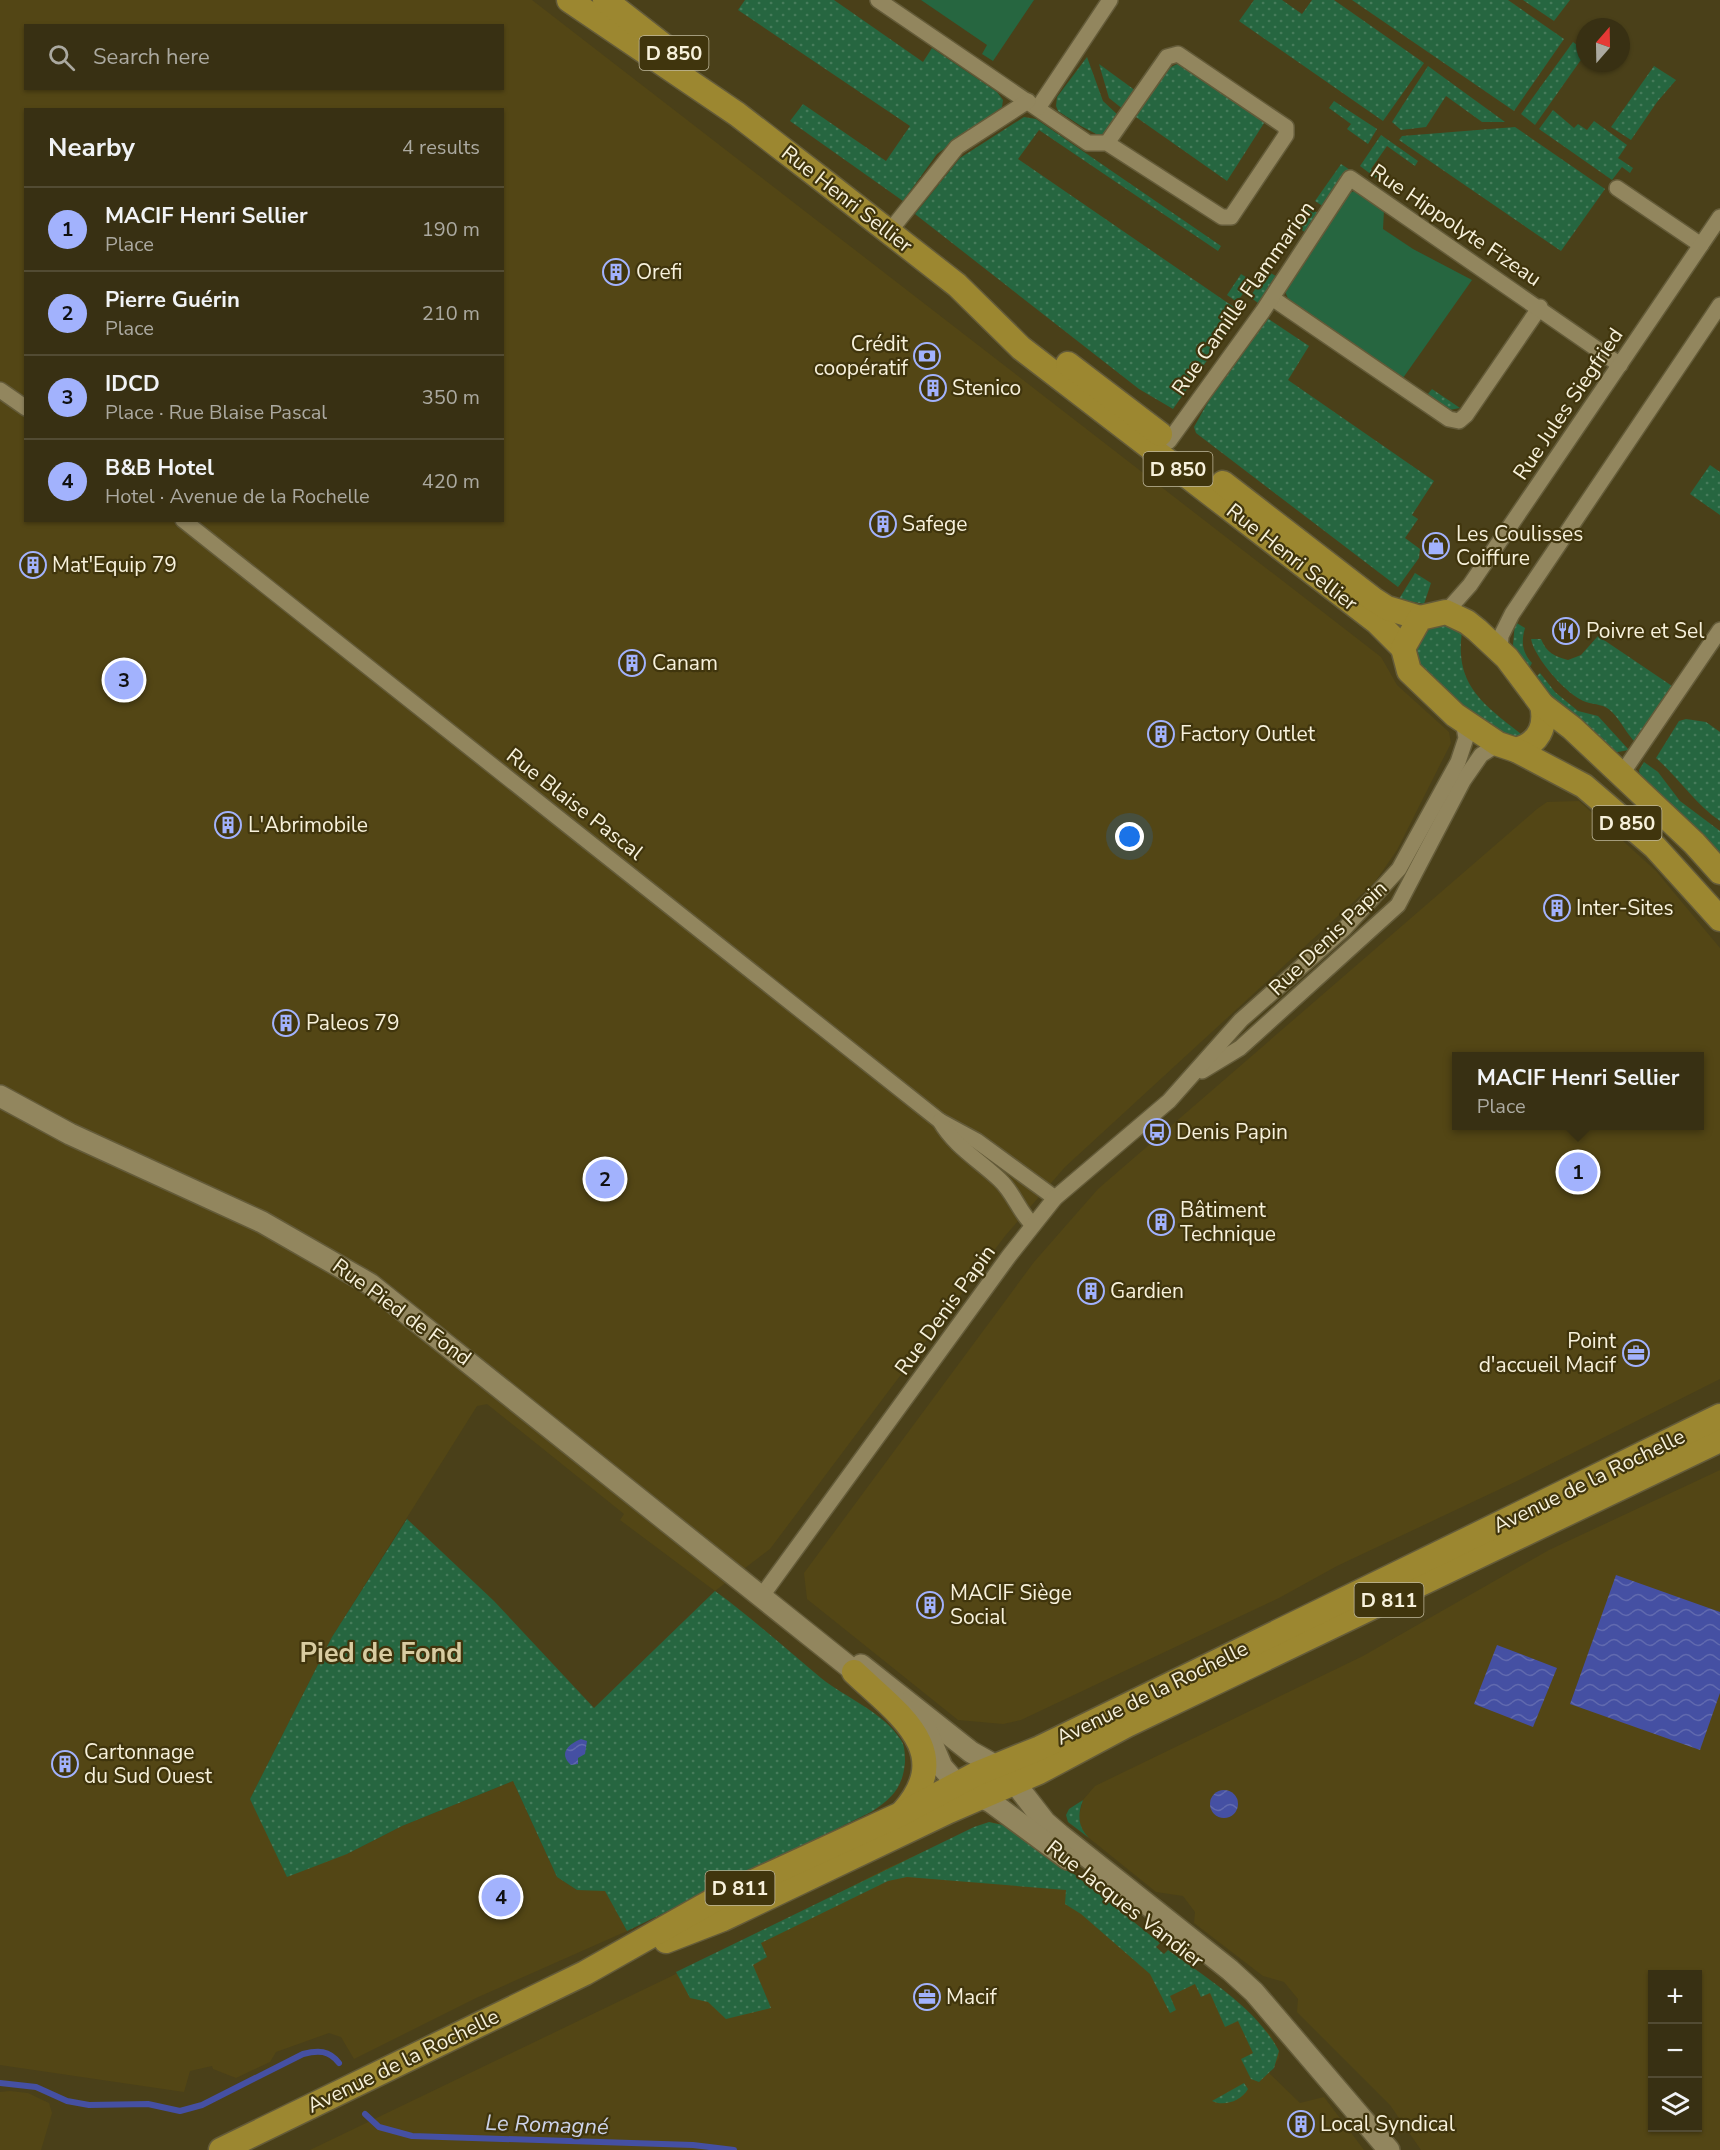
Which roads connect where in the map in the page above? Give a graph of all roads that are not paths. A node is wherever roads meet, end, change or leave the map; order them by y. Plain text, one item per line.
1 (569, 0) edge
2 (605, 0) edge
3 (878, 0) edge
4 (1110, 0) edge
5 (1033, 105) junction
6 (737, 114) junction
7 (1107, 143) junction
8 (1350, 178) joint
9 (1617, 188) dead end
10 (1720, 217) edge
11 (889, 232) junction
12 (1701, 245) junction
13 (957, 285) junction
14 (1272, 298) junction
15 (1720, 305) edge
16 (1540, 307) junction
17 (1620, 365) junction
18 (0, 390) edge
19 (24, 407) edge
20 (1169, 441) junction
21 (186, 522) edge
22 (1446, 612) junction
23 (1420, 618) junction
24 (1720, 630) edge
25 (1403, 648) junction
26 (1500, 652) junction
27 (1542, 705) junction
28 (1463, 721) junction
29 (1507, 747) junction
30 (1621, 775) junction
31 (1720, 872) edge
32 (1720, 919) edge
33 (1193, 1075) junction
34 (0, 1096) edge
35 (940, 1121) junction
36 (1055, 1198) junction
37 (1033, 1225) junction
38 (1720, 1416) edge
39 (1720, 1440) edge
40 (761, 1597) junction
41 (795, 1623) junction
42 (854, 1672) junction
43 (996, 1766) junction
44 (1014, 1782) junction
45 (957, 1784) junction
46 (980, 1797) junction
47 (901, 1814) junction
48 (585, 1973) junction
49 (1271, 2010) junction
50 (223, 2150) edge
51 (1389, 2150) edge

1 - 6 main road, Rue Henri Sellier / D 850
2 - 6 main road, Rue Henri Sellier / D 850
3 - 5 street
4 - 5 street
5 - 7 street
5 - 11 street
6 - 11 main road, Rue Henri Sellier / D 850
7 - 7 street
8 - 14 street, Rue Camille Flammarion
8 - 16 street, Rue Hippolyte Fizeau
9 - 12 street
10 - 12 street, Rue Jules Siegfried
11 - 13 main road, Rue Henri Sellier / D 850
12 - 17 street, Rue Jules Siegfried
13 - 20 main road, Rue Henri Sellier / D 850
13 - 25 main road, Rue Henri Sellier / D 850
14 - 16 street, Rue Hippolyte Fizeau
14 - 20 street, Rue Camille Flammarion
15 - 26 street
16 - 17 street, Rue Hippolyte Fizeau
17 - 22 street, Rue Jules Siegfried
18 - 19 street
20 - 23 main road, Rue Henri Sellier / D 850
21 - 35 street, Rue Blaise Pascal
22 - 23 main road
22 - 26 main road, D 850
23 - 25 main road
24 - 30 street
25 - 28 main road, Rue Henri Sellier / D 850
26 - 27 main road, D 850
27 - 29 main road
27 - 30 main road, D 850
28 - 29 main road, Rue Henri Sellier / D 850
28 - 33 street, Rue Denis Papin
29 - 32 main road, Rue Henri Sellier / D 850
29 - 33 street, Rue Denis Papin
30 - 31 main road, D 850
33 - 36 street, Rue Denis Papin
34 - 40 main road, Rue Pied de Fond
35 - 36 street, Rue Blaise Pascal
35 - 37 street, Rue Blaise Pascal
36 - 37 street, Rue Denis Papin
37 - 40 street, Rue Denis Papin
38 - 43 main road, Avenue de la Rochelle / D 811
39 - 44 main road, Avenue de la Rochelle / D 811
40 - 41 main road
41 - 42 main road
41 - 43 main road
42 - 45 main road
42 - 47 main road
43 - 44 main road
43 - 45 main road, Avenue de la Rochelle / D 811
44 - 46 main road, Avenue de la Rochelle / D 811
44 - 49 main road, Rue Jacques Vandier
45 - 46 main road
45 - 47 main road, Avenue de la Rochelle / D 811
46 - 48 main road, Avenue de la Rochelle / D 811
46 - 49 main road, Rue Jacques Vandier
47 - 48 main road, Avenue de la Rochelle / D 811
48 - 50 main road, Avenue de la Rochelle / D 811
49 - 51 main road, Rue Jacques Vandier

